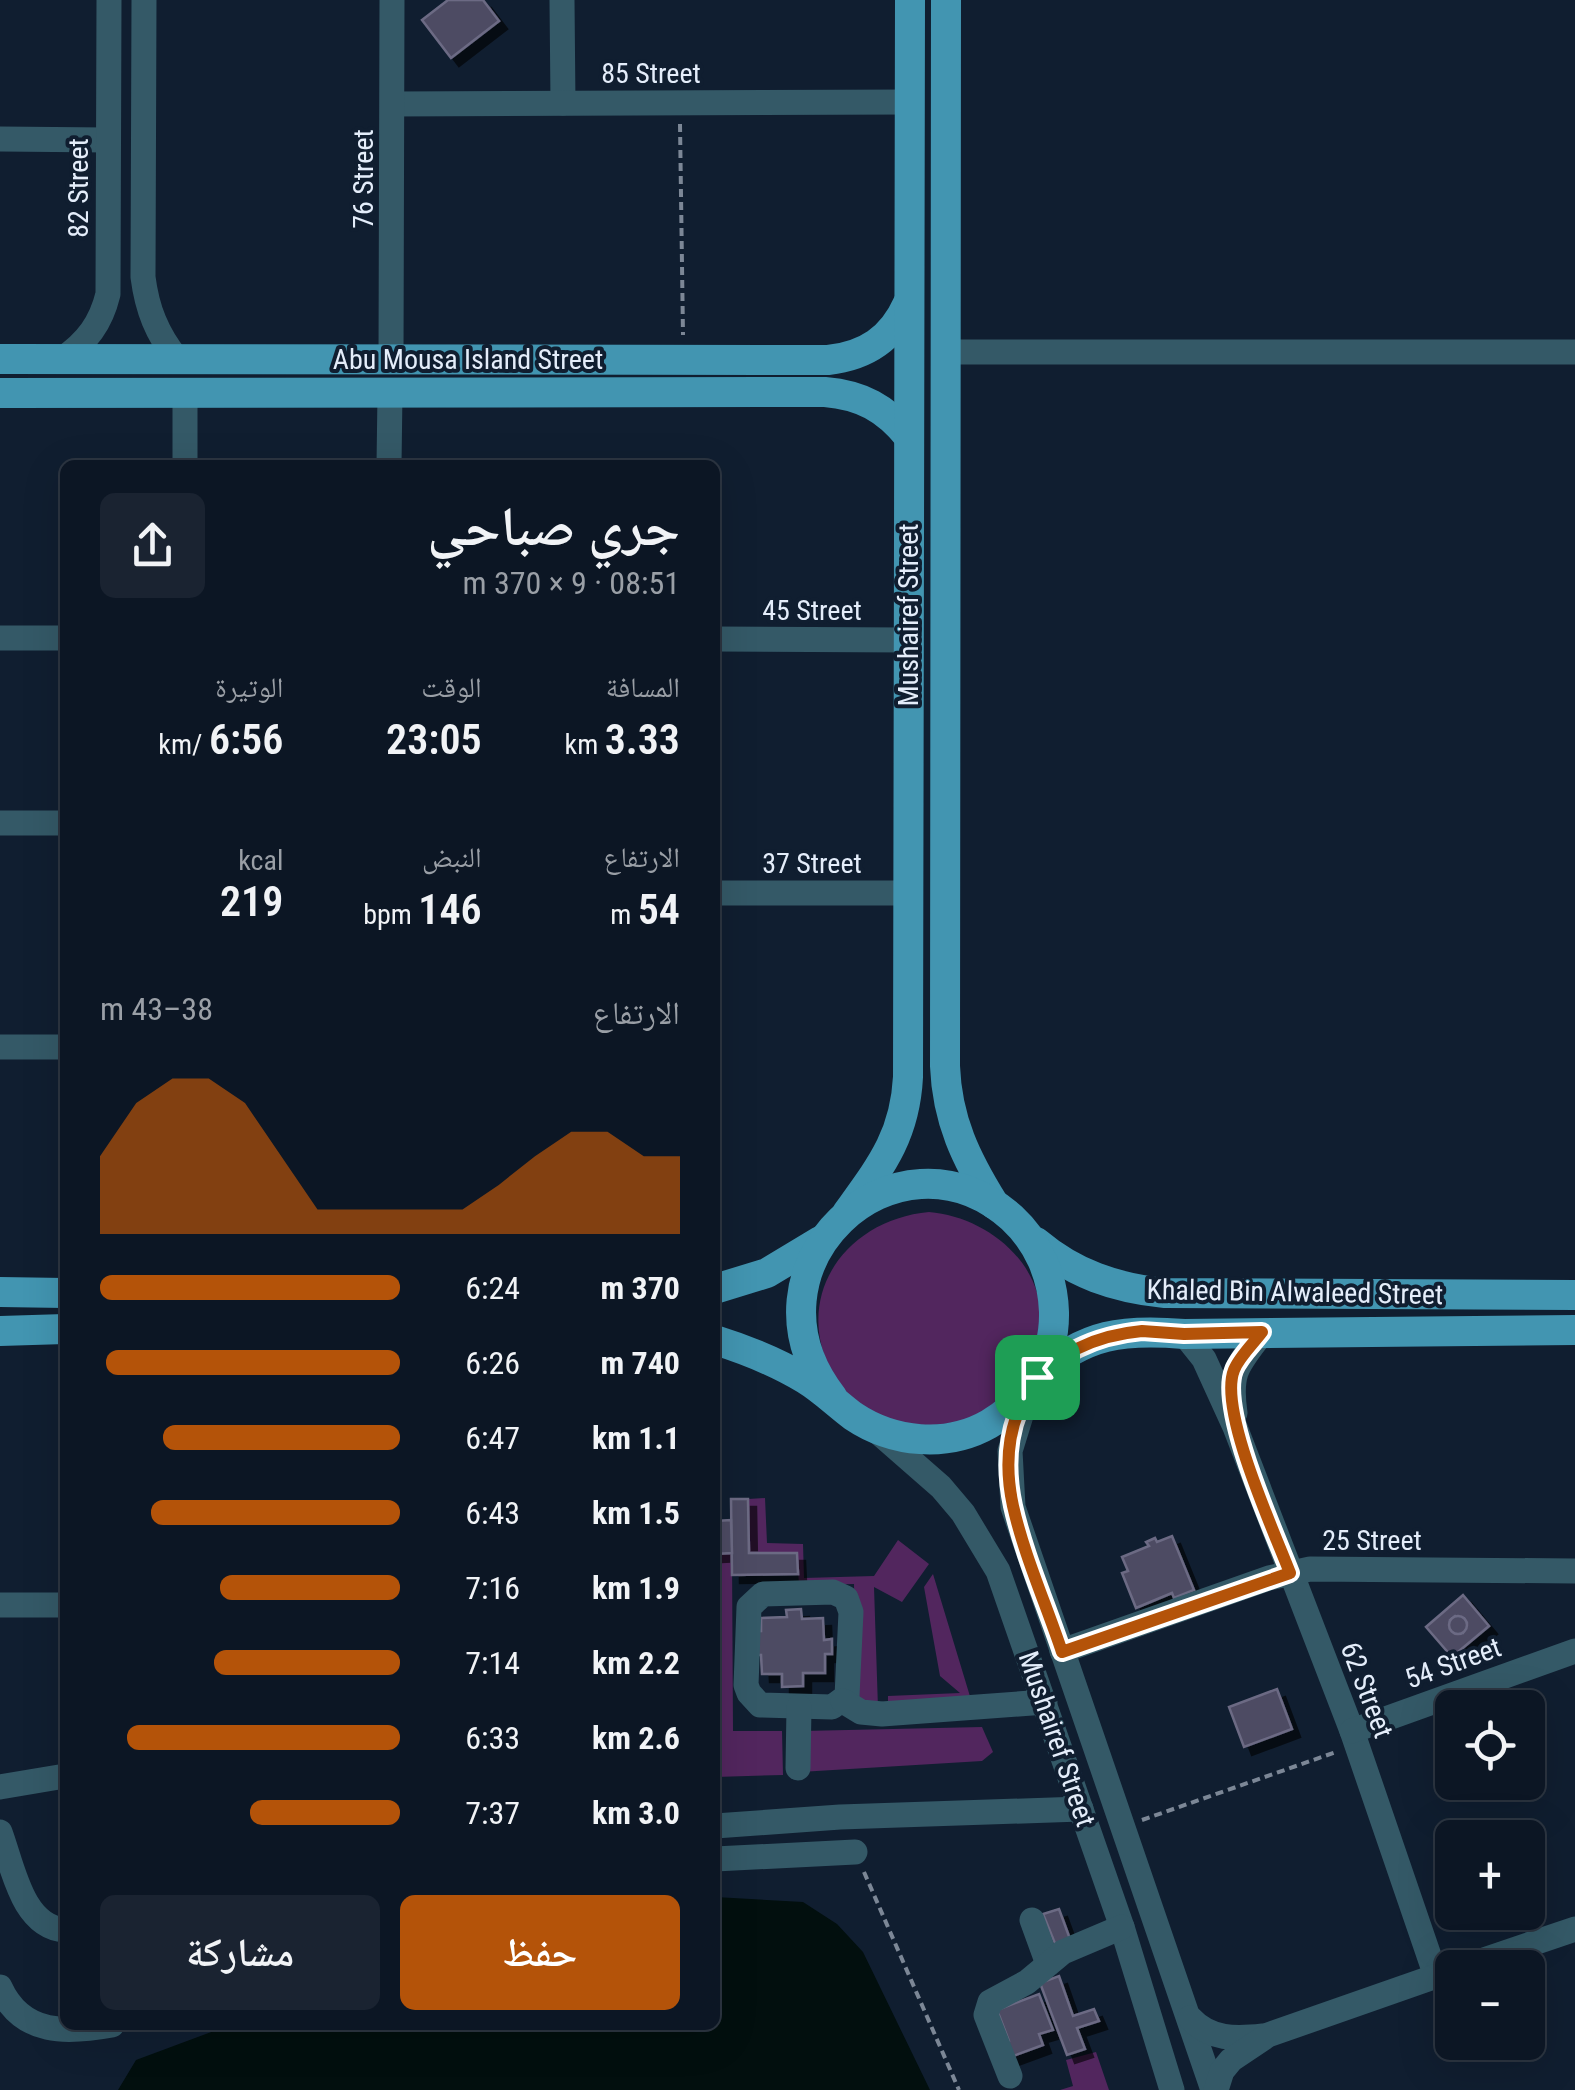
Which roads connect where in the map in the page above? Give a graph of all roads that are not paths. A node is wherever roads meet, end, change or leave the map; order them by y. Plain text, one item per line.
1 (109, 0) edge
2 (144, 0) edge
3 (392, 0) edge
4 (562, 0) edge
5 (910, 0) edge
6 (946, 0) edge
7 (946, 82) junction
8 (910, 91) junction
9 (562, 103) junction
10 (393, 104) junction
11 (0, 139) edge
12 (108, 140) junction
13 (108, 233) junction
14 (144, 236) junction
15 (909, 301) junction
16 (945, 352) junction
17 (1575, 352) edge
18 (0, 359) edge
19 (62, 359) junction
20 (177, 359) junction
21 (391, 359) junction
22 (652, 360) junction
23 (186, 392) junction
24 (652, 392) junction
25 (0, 393) edge
26 (390, 393) junction
27 (909, 437) junction
28 (186, 460) edge
29 (389, 460) edge
30 (0, 638) edge
31 (60, 638) edge
32 (720, 639) edge
33 (908, 640) junction
34 (0, 823) edge
35 (60, 823) edge
36 (909, 892) junction
37 (720, 893) edge
38 (0, 1047) edge
39 (60, 1047) edge
40 (994, 1204) junction
41 (848, 1212) junction
42 (1029, 1236) junction
43 (822, 1239) junction
44 (720, 1287) edge
45 (0, 1292) edge
46 (60, 1292) edge
47 (1575, 1294) edge
48 (60, 1329) edge
49 (1575, 1330) edge
50 (0, 1331) edge
51 (1262, 1332) junction
52 (1184, 1334) junction
53 (720, 1342) edge
54 (1032, 1386) junction
55 (833, 1398) junction
56 (1235, 1427) junction
57 (873, 1428) junction
58 (1575, 1571) edge
59 (1290, 1573) junction
60 (0, 1605) edge
61 (60, 1605) edge
62 (1575, 1651) edge
63 (1062, 1652) junction
64 (843, 1701) junction
65 (1045, 1702) junction
66 (798, 1707) junction
67 (1354, 1738) junction
68 (798, 1768) dead end
69 (60, 1777) edge
70 (0, 1787) edge
71 (1082, 1810) junction
72 (720, 1826) edge
73 (0, 1832) edge
74 (855, 1852) road end
75 (720, 1859) edge
76 (9, 1882) edge
77 (1032, 1920) dead end
78 (1122, 1926) junction
79 (60, 1929) edge
80 (1575, 1929) edge
81 (1441, 1950) edge
82 (1512, 1950) edge
83 (1048, 1964) junction
84 (1435, 1976) edge
85 (2, 1997) edge
86 (1190, 2018) junction
87 (72, 2030) edge
88 (1268, 2036) junction
89 (1160, 2043) junction
90 (1204, 2060) junction
91 (1010, 2076) dead end
92 (1172, 2090) edge
93 (1214, 2090) edge

1 - 12 street, 82 Street
2 - 14 street
3 - 10 street, 76 Street
4 - 9 street
5 - 8 main road, Mushairef Street
6 - 7 main road, Mushairef Street
7 - 8 main road
7 - 16 main road, Mushairef Street
8 - 9 street, 85 Street
8 - 15 main road, Mushairef Street
9 - 10 street, 85 Street
10 - 21 street, 76 Street
11 - 12 street
12 - 13 street, 82 Street
13 - 14 street
13 - 19 street, 82 Street
14 - 20 street
15 - 22 main road, Abu Mousa Island Street
15 - 27 main road, Mushairef Street
16 - 17 street
16 - 40 main road, Mushairef Street
18 - 19 main road, Abu Mousa Island Street
19 - 20 main road, Abu Mousa Island Street
20 - 21 main road, Abu Mousa Island Street
21 - 22 main road, Abu Mousa Island Street
22 - 24 main road
23 - 25 main road, Abu Mousa Island Street
23 - 26 main road, Abu Mousa Island Street
23 - 28 street
24 - 26 main road, Abu Mousa Island Street
24 - 27 main road, Abu Mousa Island Street
26 - 29 street
27 - 33 main road, Mushairef Street
30 - 31 street
32 - 33 street, 45 Street
33 - 36 main road, Mushairef Street
34 - 35 street
36 - 37 street, 37 Street
36 - 41 main road, Mushairef Street
38 - 39 street
40 - 41 main road
40 - 42 main road
41 - 43 main road
42 - 47 main road, Khaled Bin Alwaleed Street
42 - 54 main road
43 - 44 main road
43 - 55 main road
45 - 46 main road
48 - 50 main road
49 - 51 main road, Khaled Bin Alwaleed Street
51 - 52 main road, Khaled Bin Alwaleed Street
51 - 56 street, 62 Street
52 - 54 main road, Khaled Bin Alwaleed Street
52 - 56 street, 62 Street
53 - 55 main road
54 - 57 main road
54 - 63 street, Mushairef Street
55 - 57 main road
56 - 59 street, 62 Street
57 - 65 street, Mushairef Street
58 - 59 street, 25 Street
59 - 63 street, 25 Street
59 - 67 street, 62 Street
60 - 61 street
62 - 67 street, 54 Street
63 - 86 street, Mushairef Street
64 - 65 street
64 - 66 street
64 - 66 street
65 - 71 street, Mushairef Street
66 - 68 street
67 - 81 street, 62 Street
69 - 70 street
71 - 72 street
71 - 78 street, Mushairef Street
73 - 76 street
74 - 75 street
76 - 79 street
77 - 83 street
78 - 83 street
78 - 89 street, Mushairef Street
80 - 82 street
83 - 91 street
84 - 88 street
85 - 87 street
86 - 88 street
86 - 90 street, Mushairef Street
88 - 90 street
88 - 93 street
89 - 90 street
89 - 92 street, Mushairef Street
90 - 93 street, Mushairef Street

